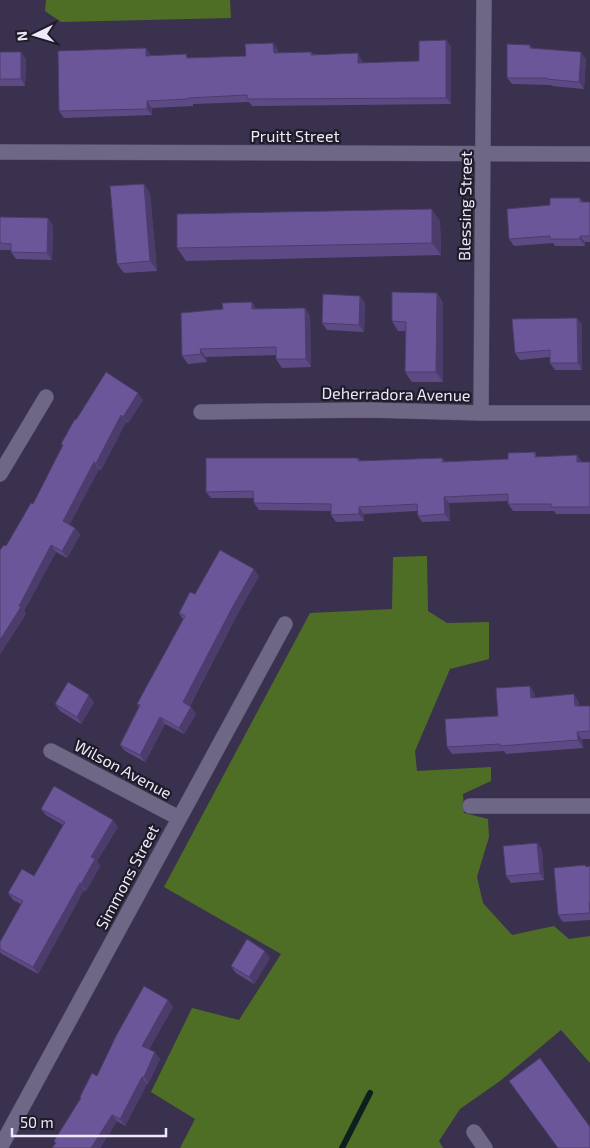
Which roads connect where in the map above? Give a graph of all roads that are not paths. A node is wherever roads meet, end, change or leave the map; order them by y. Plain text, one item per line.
1 (484, 0) edge
2 (0, 152) edge
3 (483, 154) junction
4 (590, 154) edge
5 (46, 397) dead end
6 (201, 412) dead end
7 (480, 413) junction
8 (590, 413) edge
9 (0, 474) edge
10 (285, 624) dead end
11 (51, 751) dead end
12 (470, 806) dead end
13 (590, 806) edge
14 (179, 818) junction
15 (474, 1132) dead end
16 (0, 1148) edge
17 (485, 1148) edge

1 - 3 street, Blessing Street
2 - 3 street, Pruitt Street
3 - 4 street, Pruitt Street
3 - 7 street, Blessing Street
5 - 9 street
6 - 7 street, Deherradora Avenue
7 - 8 street, Deherradora Avenue
10 - 14 street, Simmons Street
11 - 14 street, Wilson Avenue
12 - 13 street
14 - 16 street, Simmons Street
15 - 17 street

